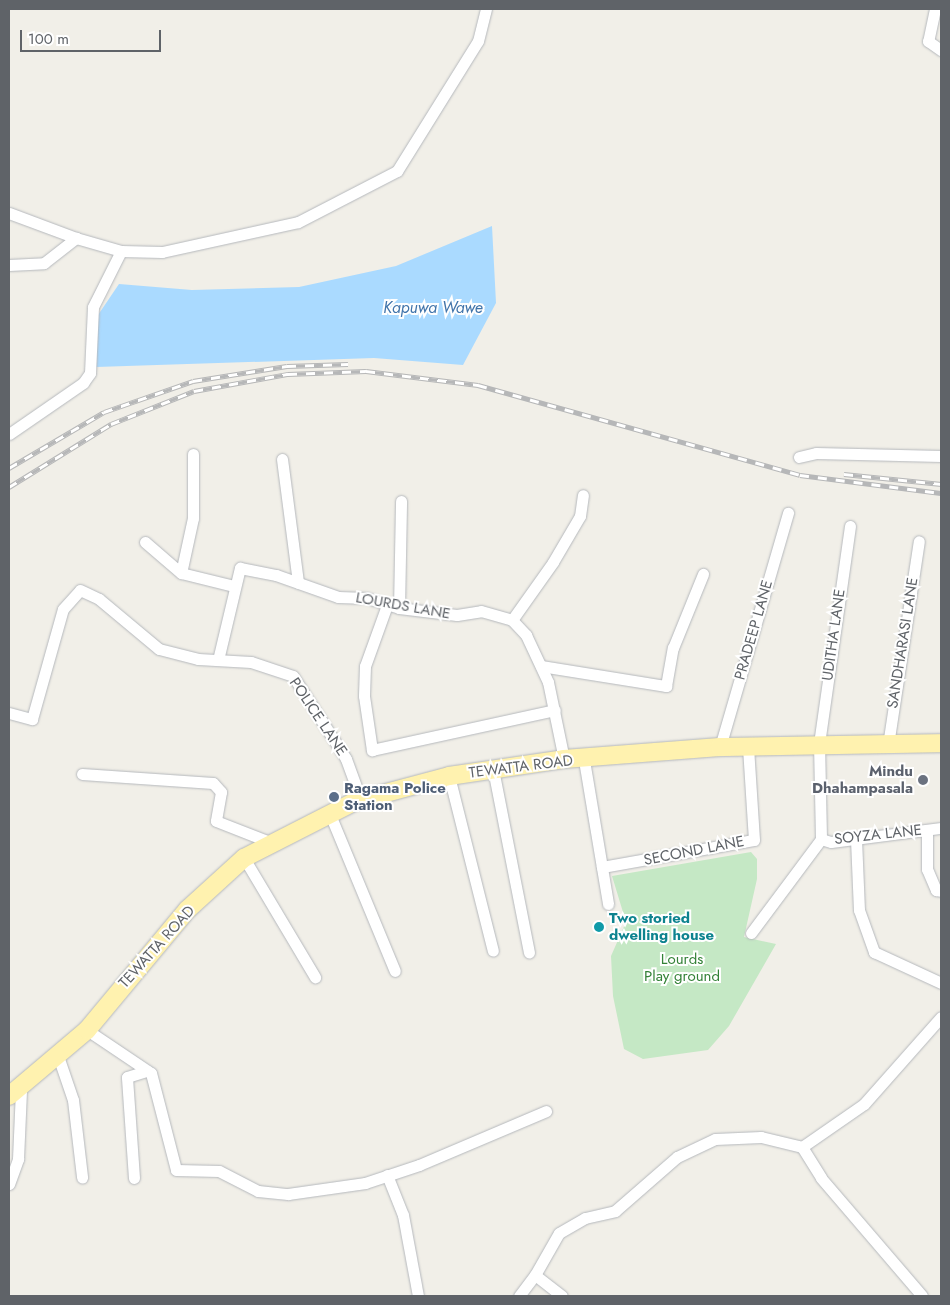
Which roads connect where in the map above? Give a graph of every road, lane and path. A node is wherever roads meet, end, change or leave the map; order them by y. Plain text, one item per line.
1 (486, 9) edge
2 (935, 9) edge
3 (941, 50) edge
4 (9, 213) edge
5 (76, 238) junction
6 (121, 251) junction
7 (9, 265) edge
8 (9, 434) edge
9 (193, 454) dead end
10 (941, 456) edge
11 (799, 457) dead end
12 (282, 459) dead end
13 (583, 495) dead end
14 (400, 501) dead end
15 (788, 514) dead end
16 (850, 526) dead end
17 (919, 541) dead end
18 (145, 542) dead end
19 (181, 573) junction
20 (703, 574) dead end
21 (298, 583) junction
22 (234, 586) junction
23 (387, 605) junction
24 (399, 608) junction
25 (512, 620) junction
26 (218, 660) junction
27 (540, 666) junction
28 (555, 710) junction
29 (9, 713) edge
30 (819, 743) junction
31 (941, 743) edge
32 (888, 745) junction
33 (720, 747) junction
34 (748, 747) junction
35 (564, 759) junction
36 (584, 760) junction
37 (493, 769) junction
38 (82, 774) dead end
39 (449, 776) junction
40 (361, 800) junction
41 (329, 812) junction
42 (941, 828) edge
43 (927, 830) junction
44 (856, 838) junction
45 (820, 839) junction
46 (270, 842) junction
47 (244, 858) junction
48 (602, 867) junction
49 (941, 892) edge
50 (608, 904) dead end
51 (751, 933) dead end
52 (493, 951) dead end
53 (529, 953) dead end
54 (395, 971) dead end
55 (316, 977) dead end
56 (941, 982) edge
57 (941, 1017) edge
58 (88, 1030) junction
59 (58, 1056) junction
60 (148, 1071) junction
61 (15, 1092) edge
62 (546, 1111) dead end
63 (802, 1147) junction
64 (387, 1175) junction
65 (82, 1177) dead end
66 (134, 1178) dead end
67 (9, 1184) edge
68 (534, 1275) junction
69 (418, 1296) edge
70 (519, 1296) edge
71 (562, 1296) edge
72 (922, 1296) edge

1 - 6 street
2 - 3 street
4 - 5 street
5 - 6 street
5 - 7 street
6 - 8 street
9 - 19 street
10 - 11 street
12 - 21 street
13 - 25 street
14 - 24 street
15 - 33 street, PRADEEP LANE
16 - 30 street, UDITHA LANE
17 - 32 street, SANDHARASI LANE
18 - 19 street
19 - 22 street
20 - 27 street
21 - 22 street, LOURDS LANE
21 - 23 street, LOURDS LANE
22 - 26 street, LOURDS LANE
23 - 24 street, LOURDS LANE
23 - 28 street
24 - 25 street, LOURDS LANE
25 - 27 street
26 - 29 street, POLICE LANE
26 - 40 street, POLICE LANE
27 - 28 street
28 - 35 street
30 - 32 main road, TEWATTA ROAD
30 - 34 main road, TEWATTA ROAD
30 - 45 street, SOYZA LANE
31 - 32 main road, TEWATTA ROAD
33 - 34 main road, TEWATTA ROAD
33 - 36 main road, TEWATTA ROAD
34 - 48 street, SECOND LANE
35 - 36 main road, TEWATTA ROAD
35 - 37 main road, TEWATTA ROAD
36 - 48 street
37 - 39 main road, TEWATTA ROAD
37 - 53 street
38 - 46 street
39 - 40 main road, TEWATTA ROAD
39 - 52 street
40 - 41 main road, TEWATTA ROAD
41 - 46 main road, TEWATTA ROAD
41 - 54 street
42 - 43 street, SOYZA LANE
43 - 44 street, SOYZA LANE
43 - 49 street
44 - 45 street, SOYZA LANE
44 - 56 street
45 - 51 street
46 - 47 main road, TEWATTA ROAD
47 - 55 street
47 - 58 main road, TEWATTA ROAD
48 - 50 street
57 - 63 street
58 - 59 main road, TEWATTA ROAD
58 - 60 street
59 - 61 main road, TEWATTA ROAD
59 - 65 street
60 - 64 street
60 - 66 street
61 - 67 street
62 - 64 street
63 - 68 street
63 - 72 street
64 - 69 street
68 - 70 street
68 - 71 street

